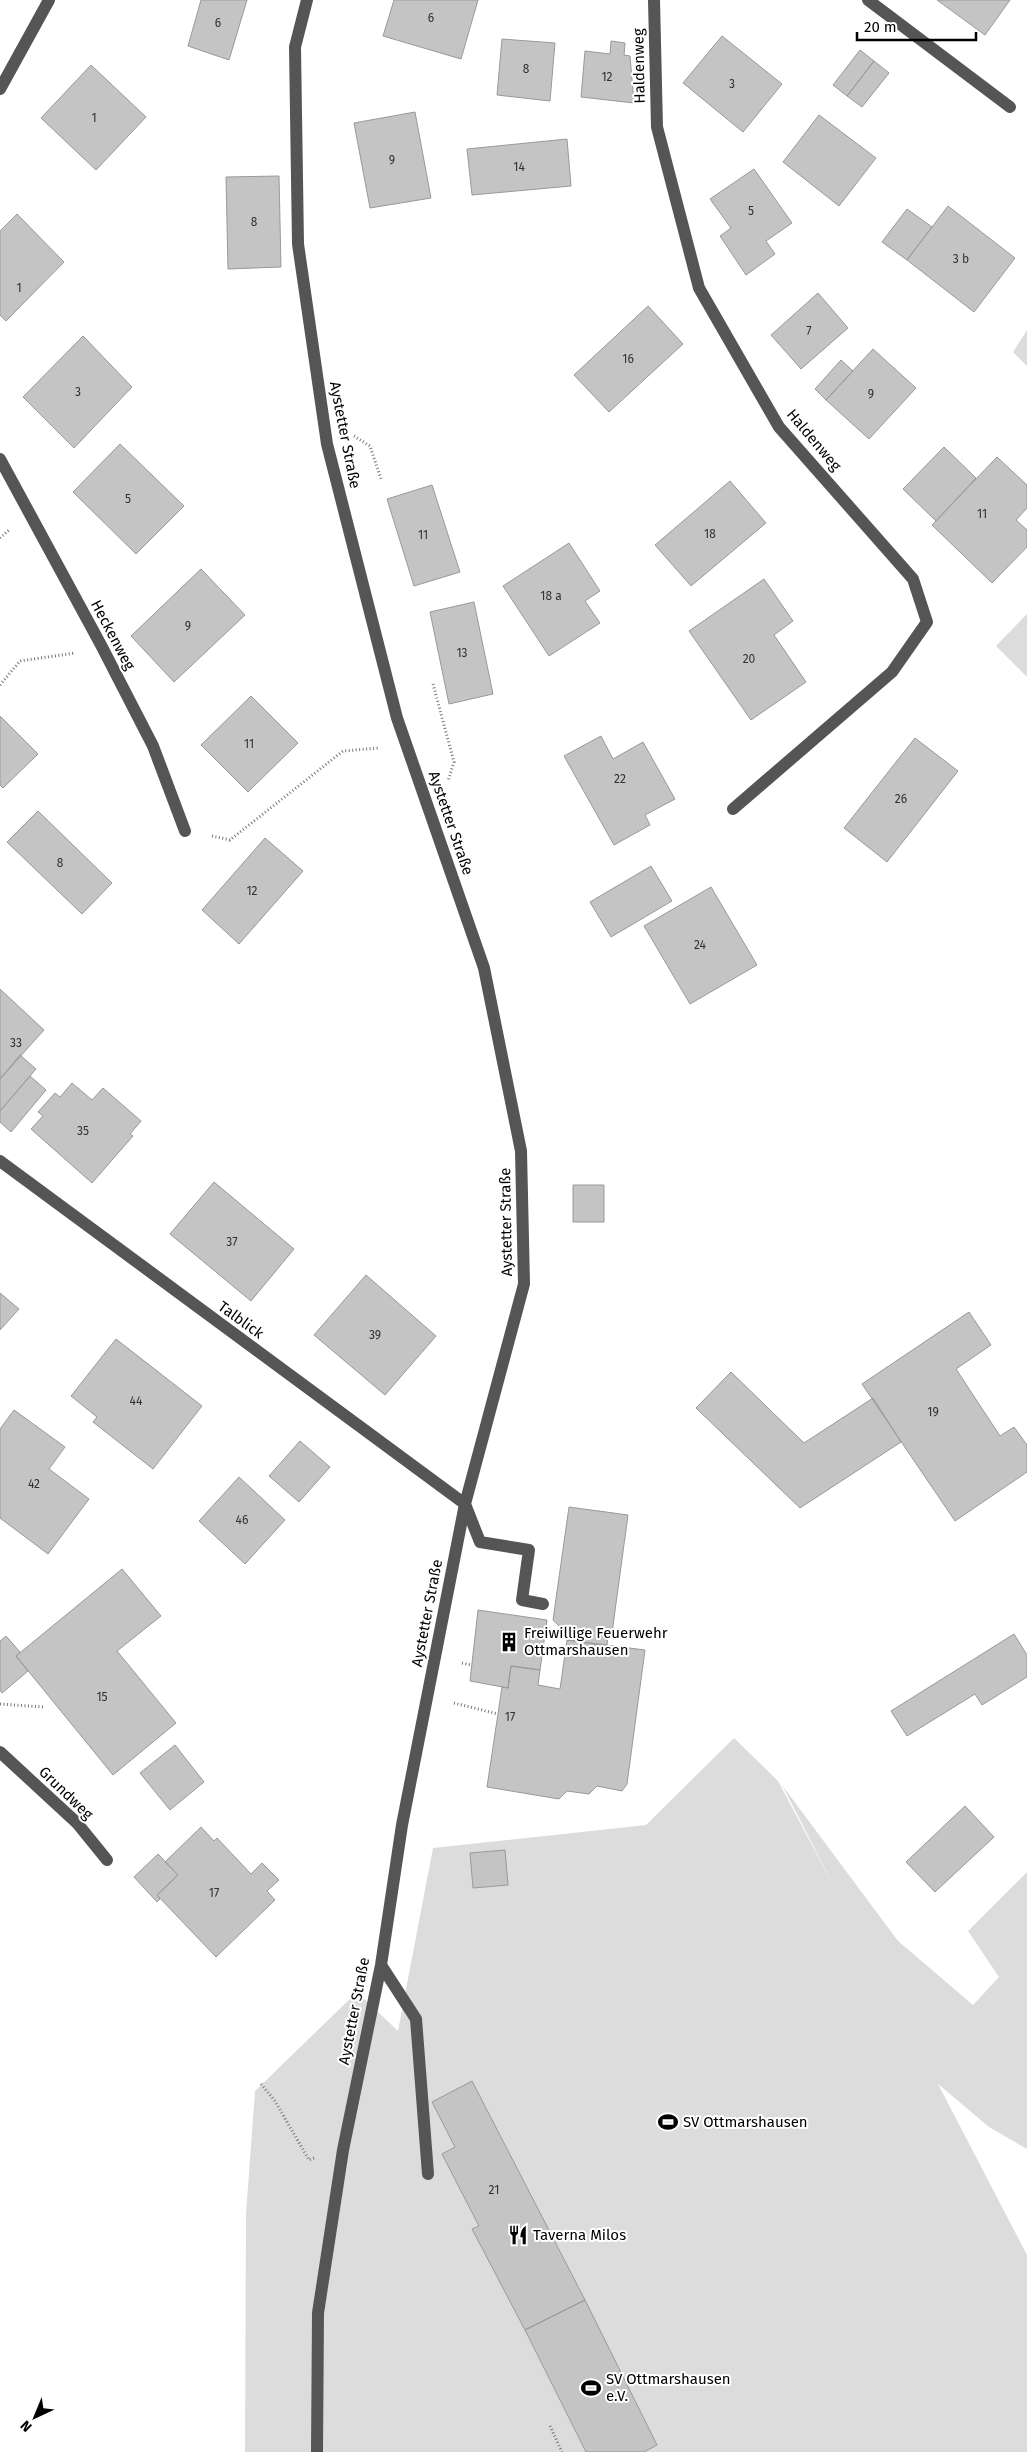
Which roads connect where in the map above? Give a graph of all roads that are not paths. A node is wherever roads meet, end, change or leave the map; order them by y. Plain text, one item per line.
1 (49, 0) edge
2 (307, 0) edge
3 (654, 0) edge
4 (868, 0) edge
5 (0, 89) edge
6 (1010, 107) dead end
7 (0, 459) edge
8 (733, 809) dead end
9 (185, 831) dead end
10 (0, 1161) edge
11 (465, 1504) junction
12 (543, 1604) dead end
13 (0, 1752) edge
14 (107, 1860) dead end
15 (380, 1965) junction
16 (428, 2174) dead end
17 (317, 2452) edge

1 - 5 street
2 - 11 street, Aystetter Straße
3 - 8 street, Haldenweg
4 - 6 street
7 - 9 street, Heckenweg
10 - 11 street, Talblick
11 - 12 street
11 - 15 street, Aystetter Straße
13 - 14 street, Grundweg
15 - 16 street
15 - 17 street, Aystetter Straße

